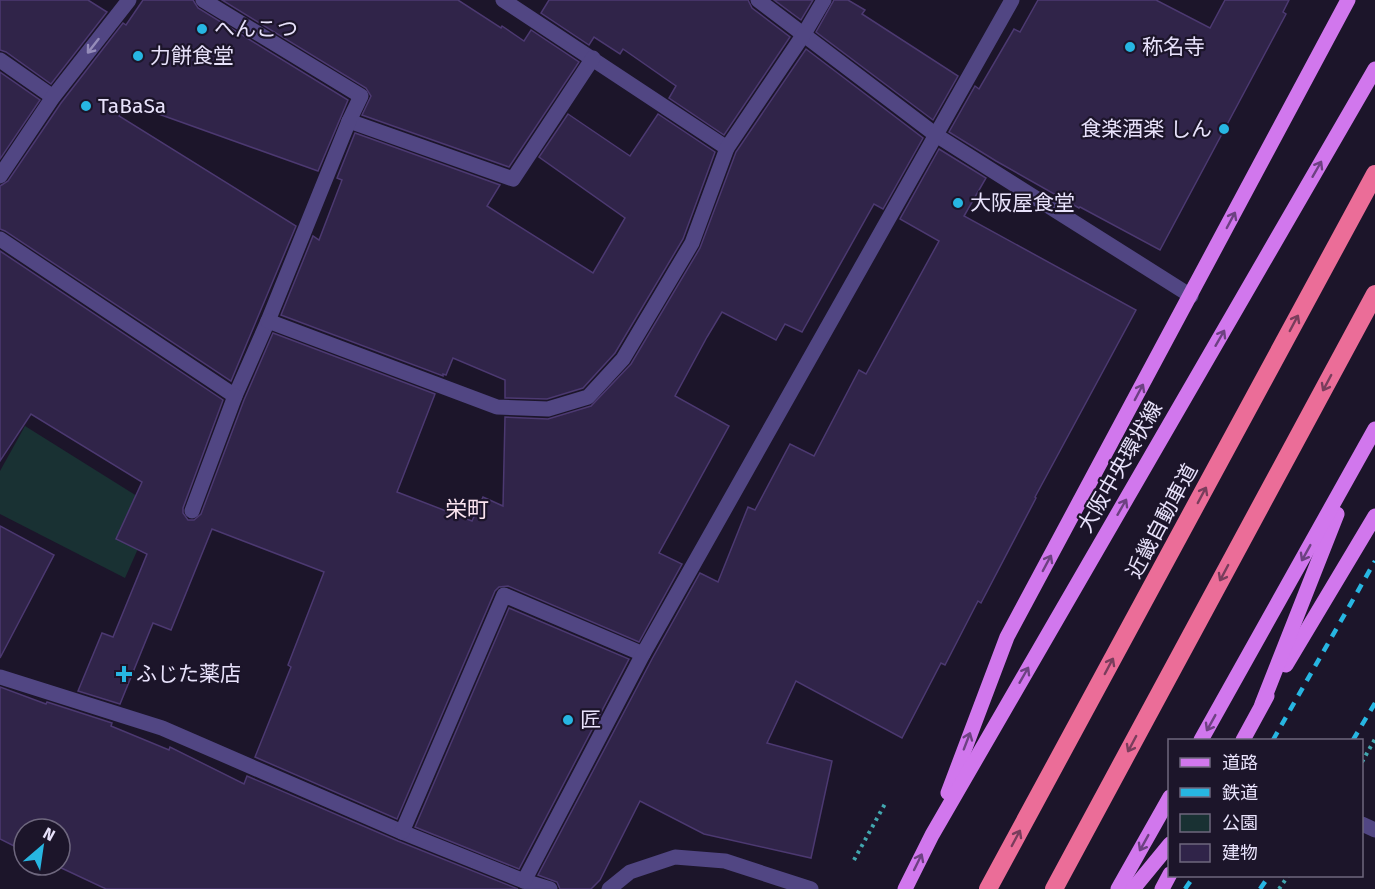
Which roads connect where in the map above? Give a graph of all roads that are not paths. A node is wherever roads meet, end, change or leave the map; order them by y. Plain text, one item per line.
1 (129, 0) edge
2 (203, 0) edge
3 (502, 0) edge
4 (758, 0) edge
5 (824, 0) edge
6 (1012, 0) edge
7 (1348, 0) edge
8 (804, 34) junction
9 (593, 58) junction
10 (0, 60) edge
11 (1371, 75) edge
12 (53, 97) junction
13 (349, 121) junction
14 (936, 135) junction
15 (727, 148) junction
16 (1375, 174) edge
17 (0, 176) edge
18 (0, 239) edge
19 (1375, 294) edge
20 (1191, 296) junction
21 (268, 321) junction
22 (235, 396) junction
23 (1375, 429) edge
24 (1359, 458) junction
25 (192, 511) dead end
26 (1375, 516) edge
27 (643, 654) junction
28 (0, 677) edge
29 (1262, 704) junction
30 (1202, 739) edge
31 (1244, 739) edge
32 (1168, 801) edge
33 (402, 832) junction
34 (932, 835) junction
35 (1168, 846) edge
36 (524, 881) junction
37 (550, 889) edge
38 (609, 889) edge
39 (811, 889) edge
40 (905, 889) edge
41 (988, 889) edge
42 (1054, 889) edge
43 (1118, 889) edge
44 (1133, 889) edge

1 -> 12 street
2 - 13 street
3 - 9 street
4 - 8 street
5 - 8 street
6 - 14 street
20 -> 7 main road
8 - 14 street
8 - 15 street
9 - 13 street
9 - 15 street
10 - 12 street
34 -> 11 main road, 大阪中央環状線
12 - 17 street
13 - 21 street
14 - 20 street
14 - 27 street
15 - 21 street
41 -> 16 highway, 近畿自動車道
18 - 22 street
19 -> 42 highway
34 -> 20 main road
21 - 22 street
22 - 25 street
23 - 24 main road
24 - 29 main road
24 -> 30 main road
26 - 29 main road
27 - 33 street
27 - 36 street
28 - 33 street
29 - 31 main road
32 -> 43 main road
33 - 36 street
40 -> 34 main road, 大阪中央環状線
35 - 44 main road
36 - 37 street
38 - 39 street

